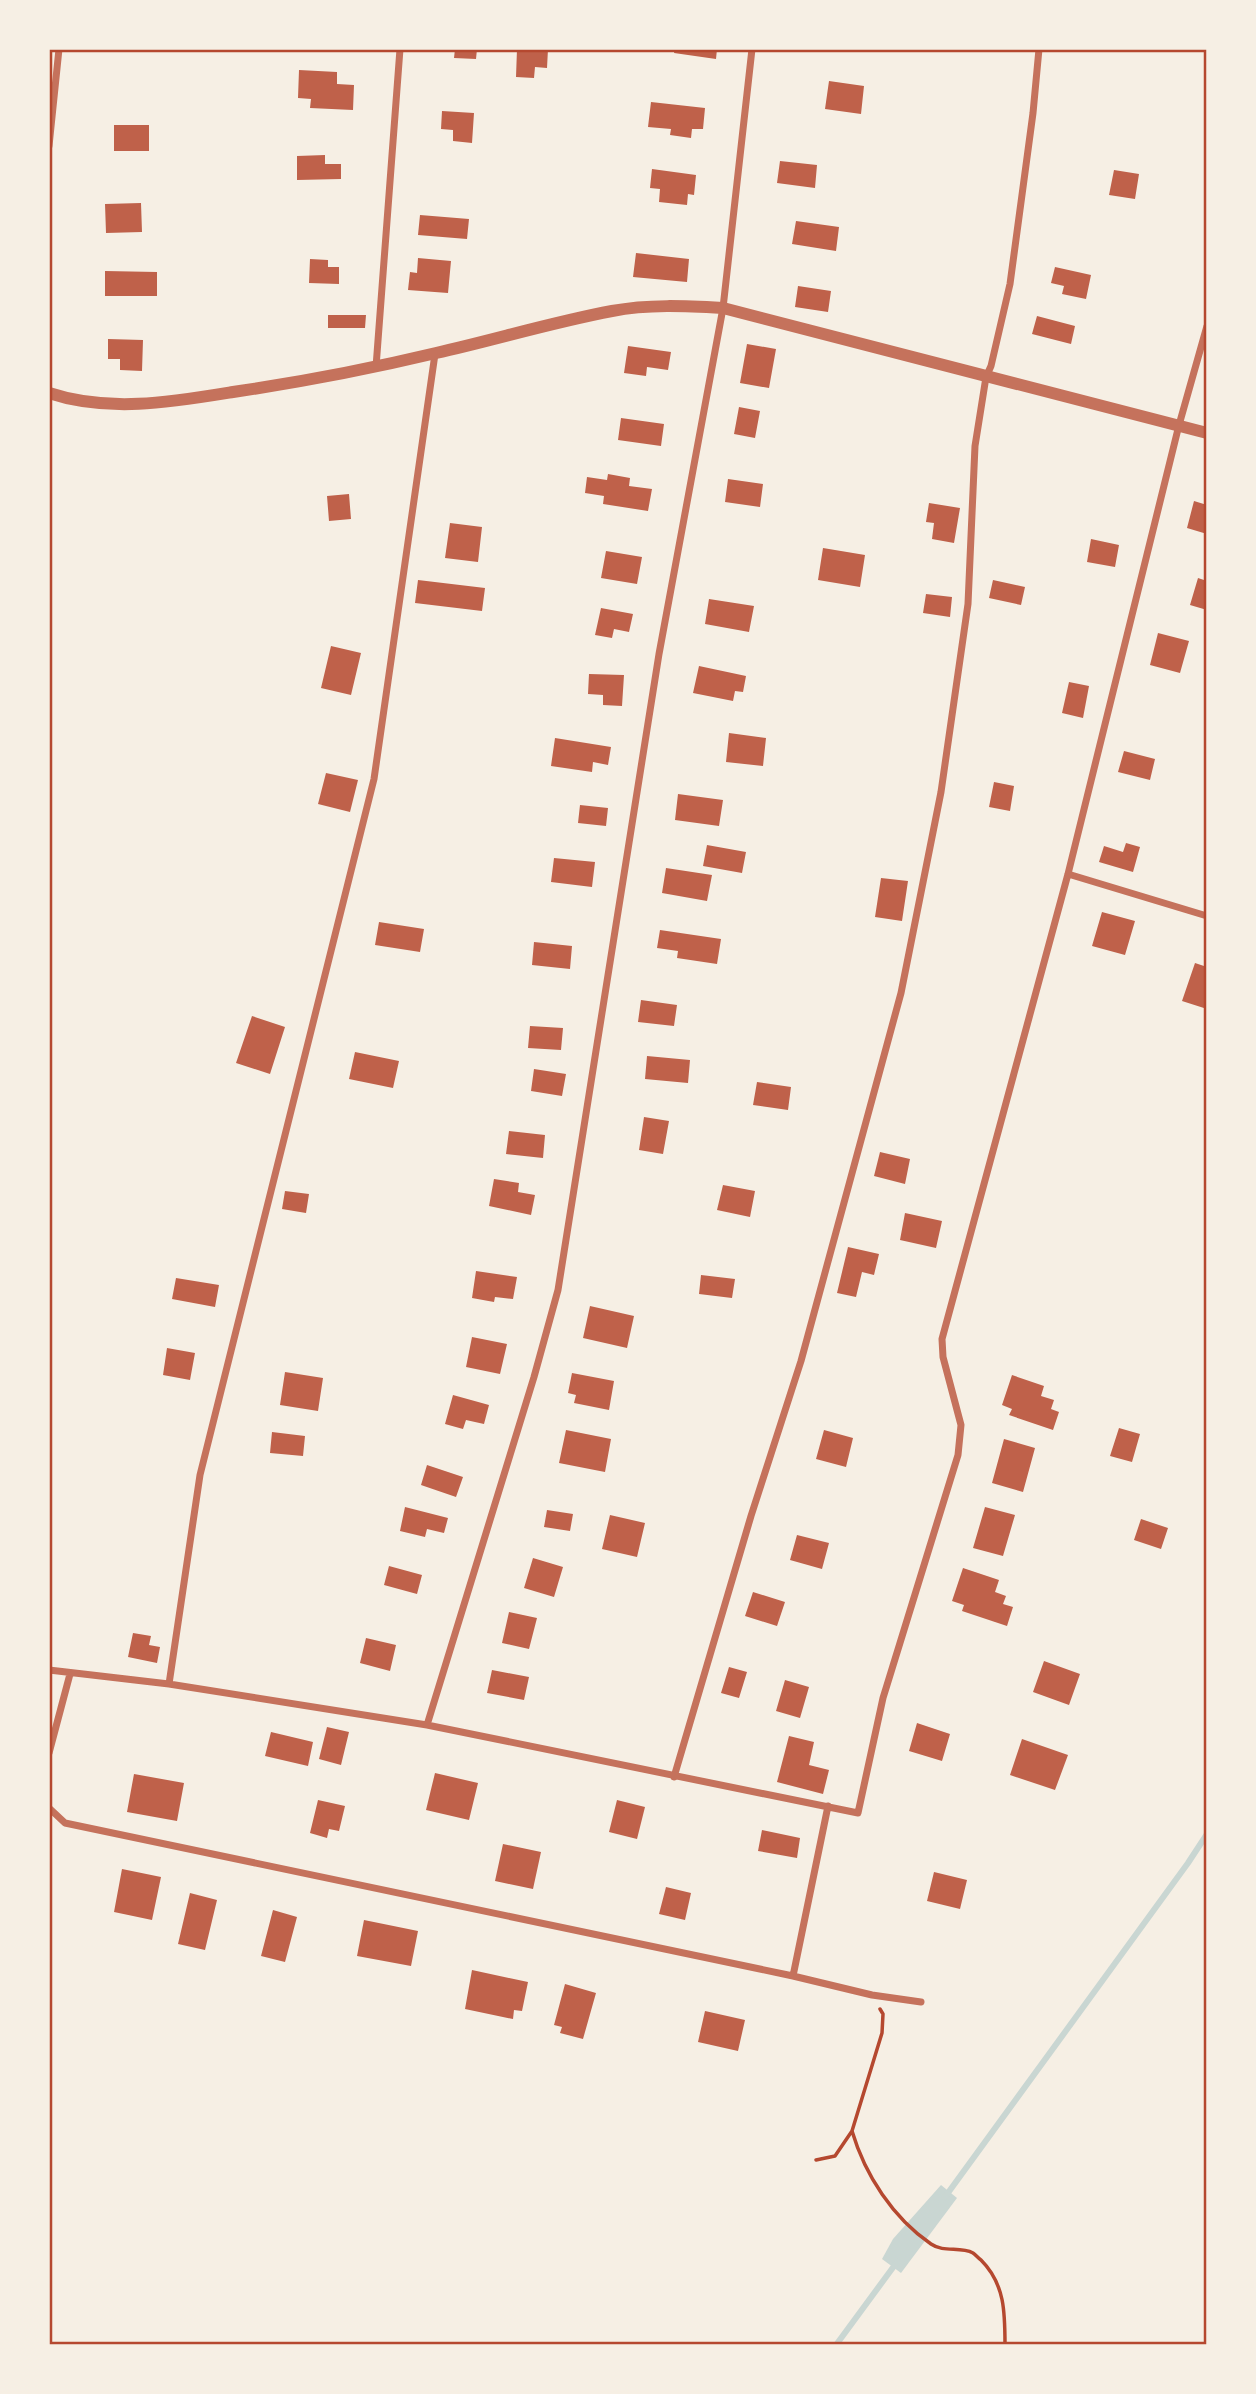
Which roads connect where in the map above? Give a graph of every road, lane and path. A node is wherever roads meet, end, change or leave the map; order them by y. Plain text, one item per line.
1 (59, 49) edge
2 (400, 49) edge
3 (752, 49) edge
4 (1039, 49) edge
5 (50, 126) edge
6 (49, 146) edge
7 (723, 308) junction
8 (1207, 326) edge
9 (435, 354) junction
10 (376, 367) junction
11 (986, 377) junction
12 (49, 393) edge
13 (1179, 425) junction
14 (1207, 433) edge
15 (1068, 874) junction
16 (1207, 916) edge
17 (49, 1670) edge
18 (70, 1674) junction
19 (169, 1684) junction
20 (427, 1725) junction
21 (49, 1753) edge
22 (674, 1777) junction
23 (828, 1806) junction
24 (49, 1808) edge
25 (793, 1976) junction
26 (872, 1995) junction
27 (921, 2002) dead end
28 (852, 2131) junction
29 (816, 2160) dead end
30 (1005, 2345) edge

1 - 5 street
2 - 10 street
3 - 7 street
4 - 11 street
5 - 6 street
7 - 9 street
7 - 11 street
7 - 20 street
8 - 13 street
9 - 10 street
9 - 19 street
10 - 12 street
11 - 13 street
11 - 22 street
13 - 14 street
13 - 15 street
15 - 16 street
15 - 23 street
17 - 18 street
18 - 19 street
18 - 21 street
19 - 20 street
20 - 22 street
22 - 23 street
23 - 25 street
24 - 25 street
25 - 26 street
26 - 27 street
26 - 28 path
28 - 29 path
28 - 30 path

